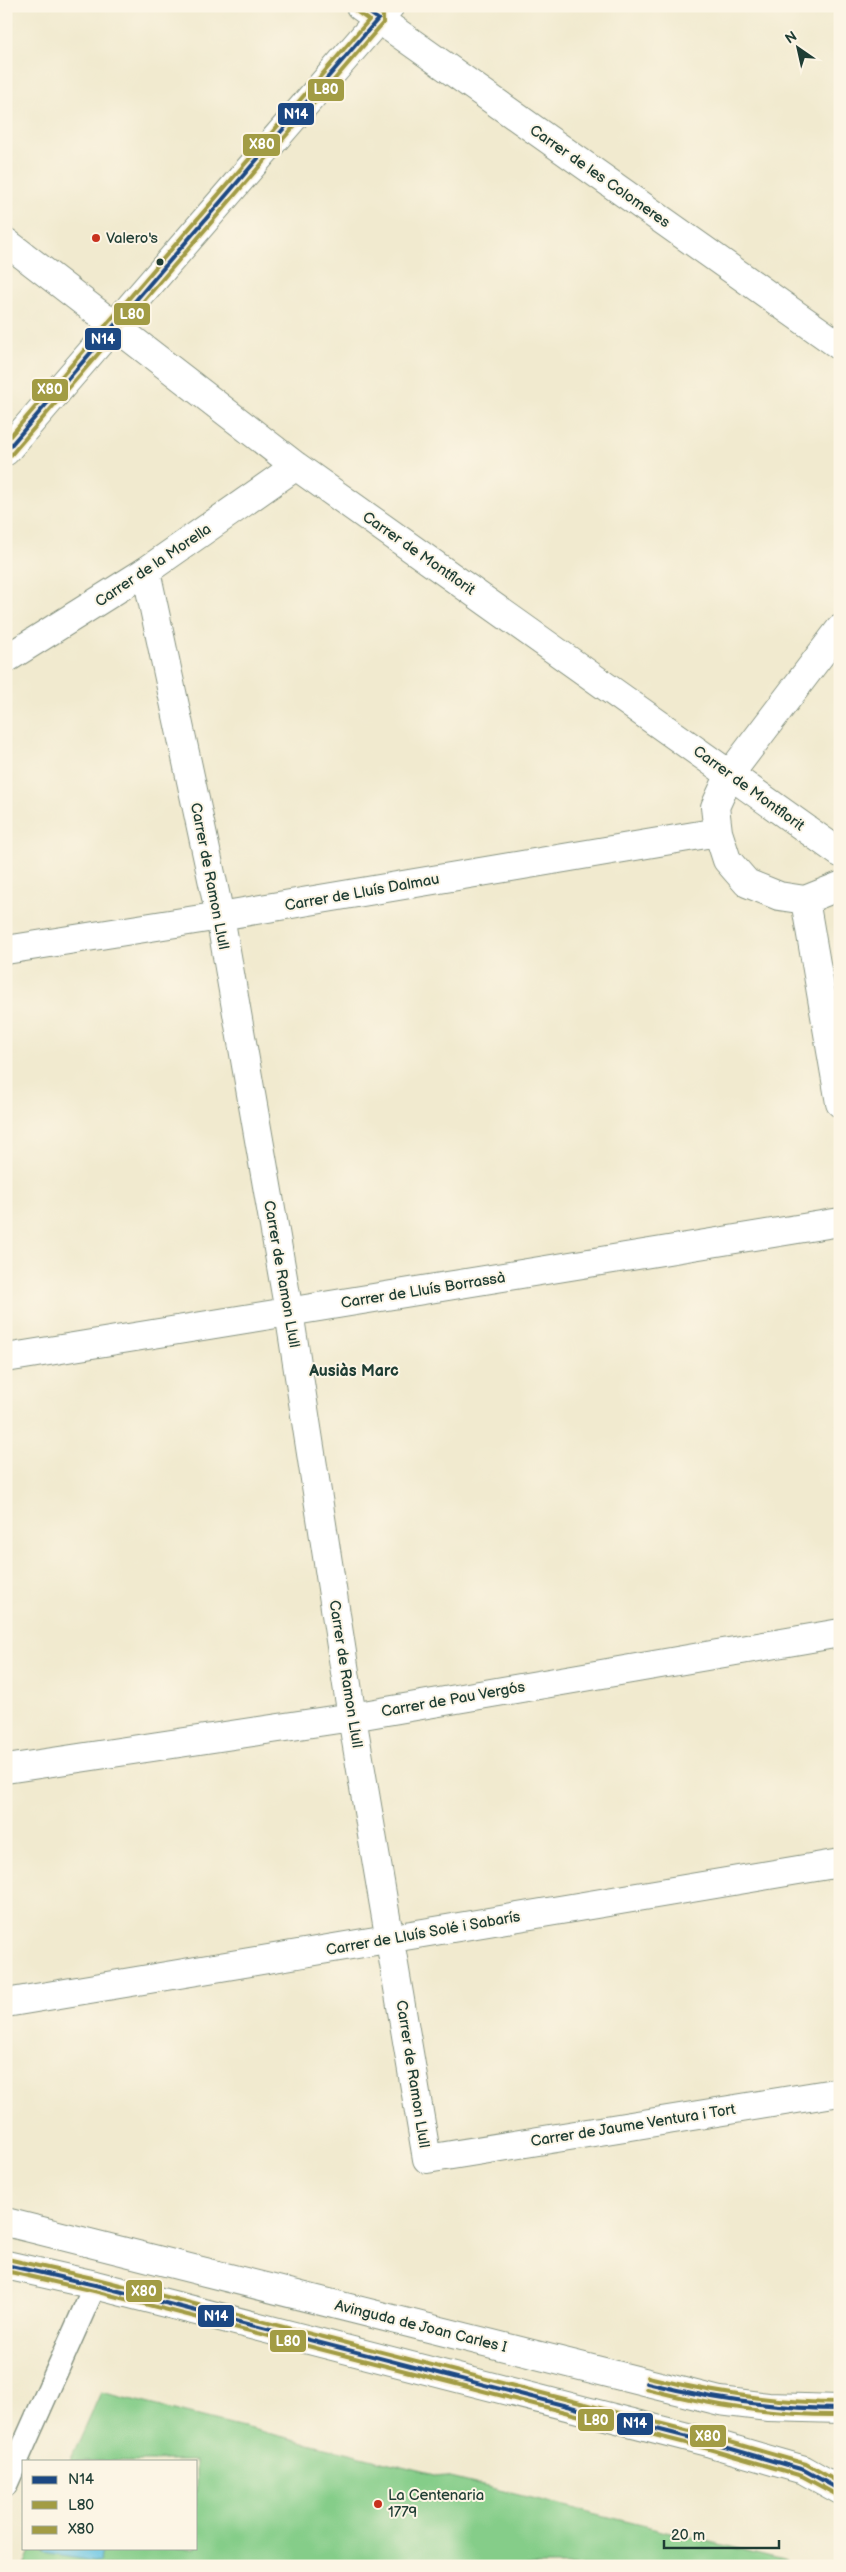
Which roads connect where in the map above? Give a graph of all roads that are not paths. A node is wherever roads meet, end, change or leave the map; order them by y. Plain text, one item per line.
1 (376, 11) edge
2 (6, 242) edge
3 (116, 325) junction
4 (840, 346) edge
5 (6, 450) edge
6 (296, 466) junction
7 (146, 571) junction
8 (840, 629) edge
9 (6, 659) edge
10 (730, 774) junction
11 (718, 832) junction
12 (840, 853) edge
13 (840, 886) edge
14 (806, 900) junction
15 (220, 916) junction
16 (6, 950) edge
17 (840, 1103) edge
18 (840, 1222) edge
19 (289, 1312) junction
20 (6, 1358) edge
21 (840, 1633) edge
22 (352, 1717) junction
23 (6, 1769) edge
24 (840, 1863) edge
25 (390, 1938) junction
26 (6, 2003) edge
27 (840, 2092) edge
28 (427, 2159) joint
29 (6, 2222) edge
30 (6, 2265) edge
31 (95, 2285) junction
32 (840, 2410) edge
33 (6, 2485) edge
34 (840, 2490) edge

1 - 3 street
1 - 4 street, Carrer de les Colomeres
2 - 3 street, Carrer de Montflorit
3 - 5 street
3 - 6 street, Carrer de Montflorit
6 - 7 street, Carrer de la Morella
6 - 10 street, Carrer de Montflorit
7 - 9 street, Carrer de la Morella
7 - 15 street, Carrer de Ramon Llull
8 - 10 street
10 - 11 street
10 - 12 street, Carrer de Montflorit
11 - 14 street
11 - 15 street, Carrer de Lluís Dalmau
13 - 14 street
14 - 17 street
15 - 16 street, Carrer de Lluís Dalmau
15 - 19 street, Carrer de Ramon Llull
18 - 19 street, Carrer de Lluís Borrassà
19 - 20 street, Carrer de Lluís Borrassà
19 - 22 street, Carrer de Ramon Llull
21 - 22 street, Carrer de Pau Vergós
22 - 23 street, Carrer de Pau Vergós
22 - 25 street, Carrer de Ramon Llull
24 - 25 street, Carrer de Lluís Solé i Sabarís
25 - 26 street, Carrer de Lluís Solé i Sabarís
25 - 28 street, Carrer de Ramon Llull
27 - 28 street, Carrer de Jaume Ventura i Tort
29 - 32 street, Avinguda de Joan Carles I
30 - 31 street
31 - 33 lane
31 - 34 street

